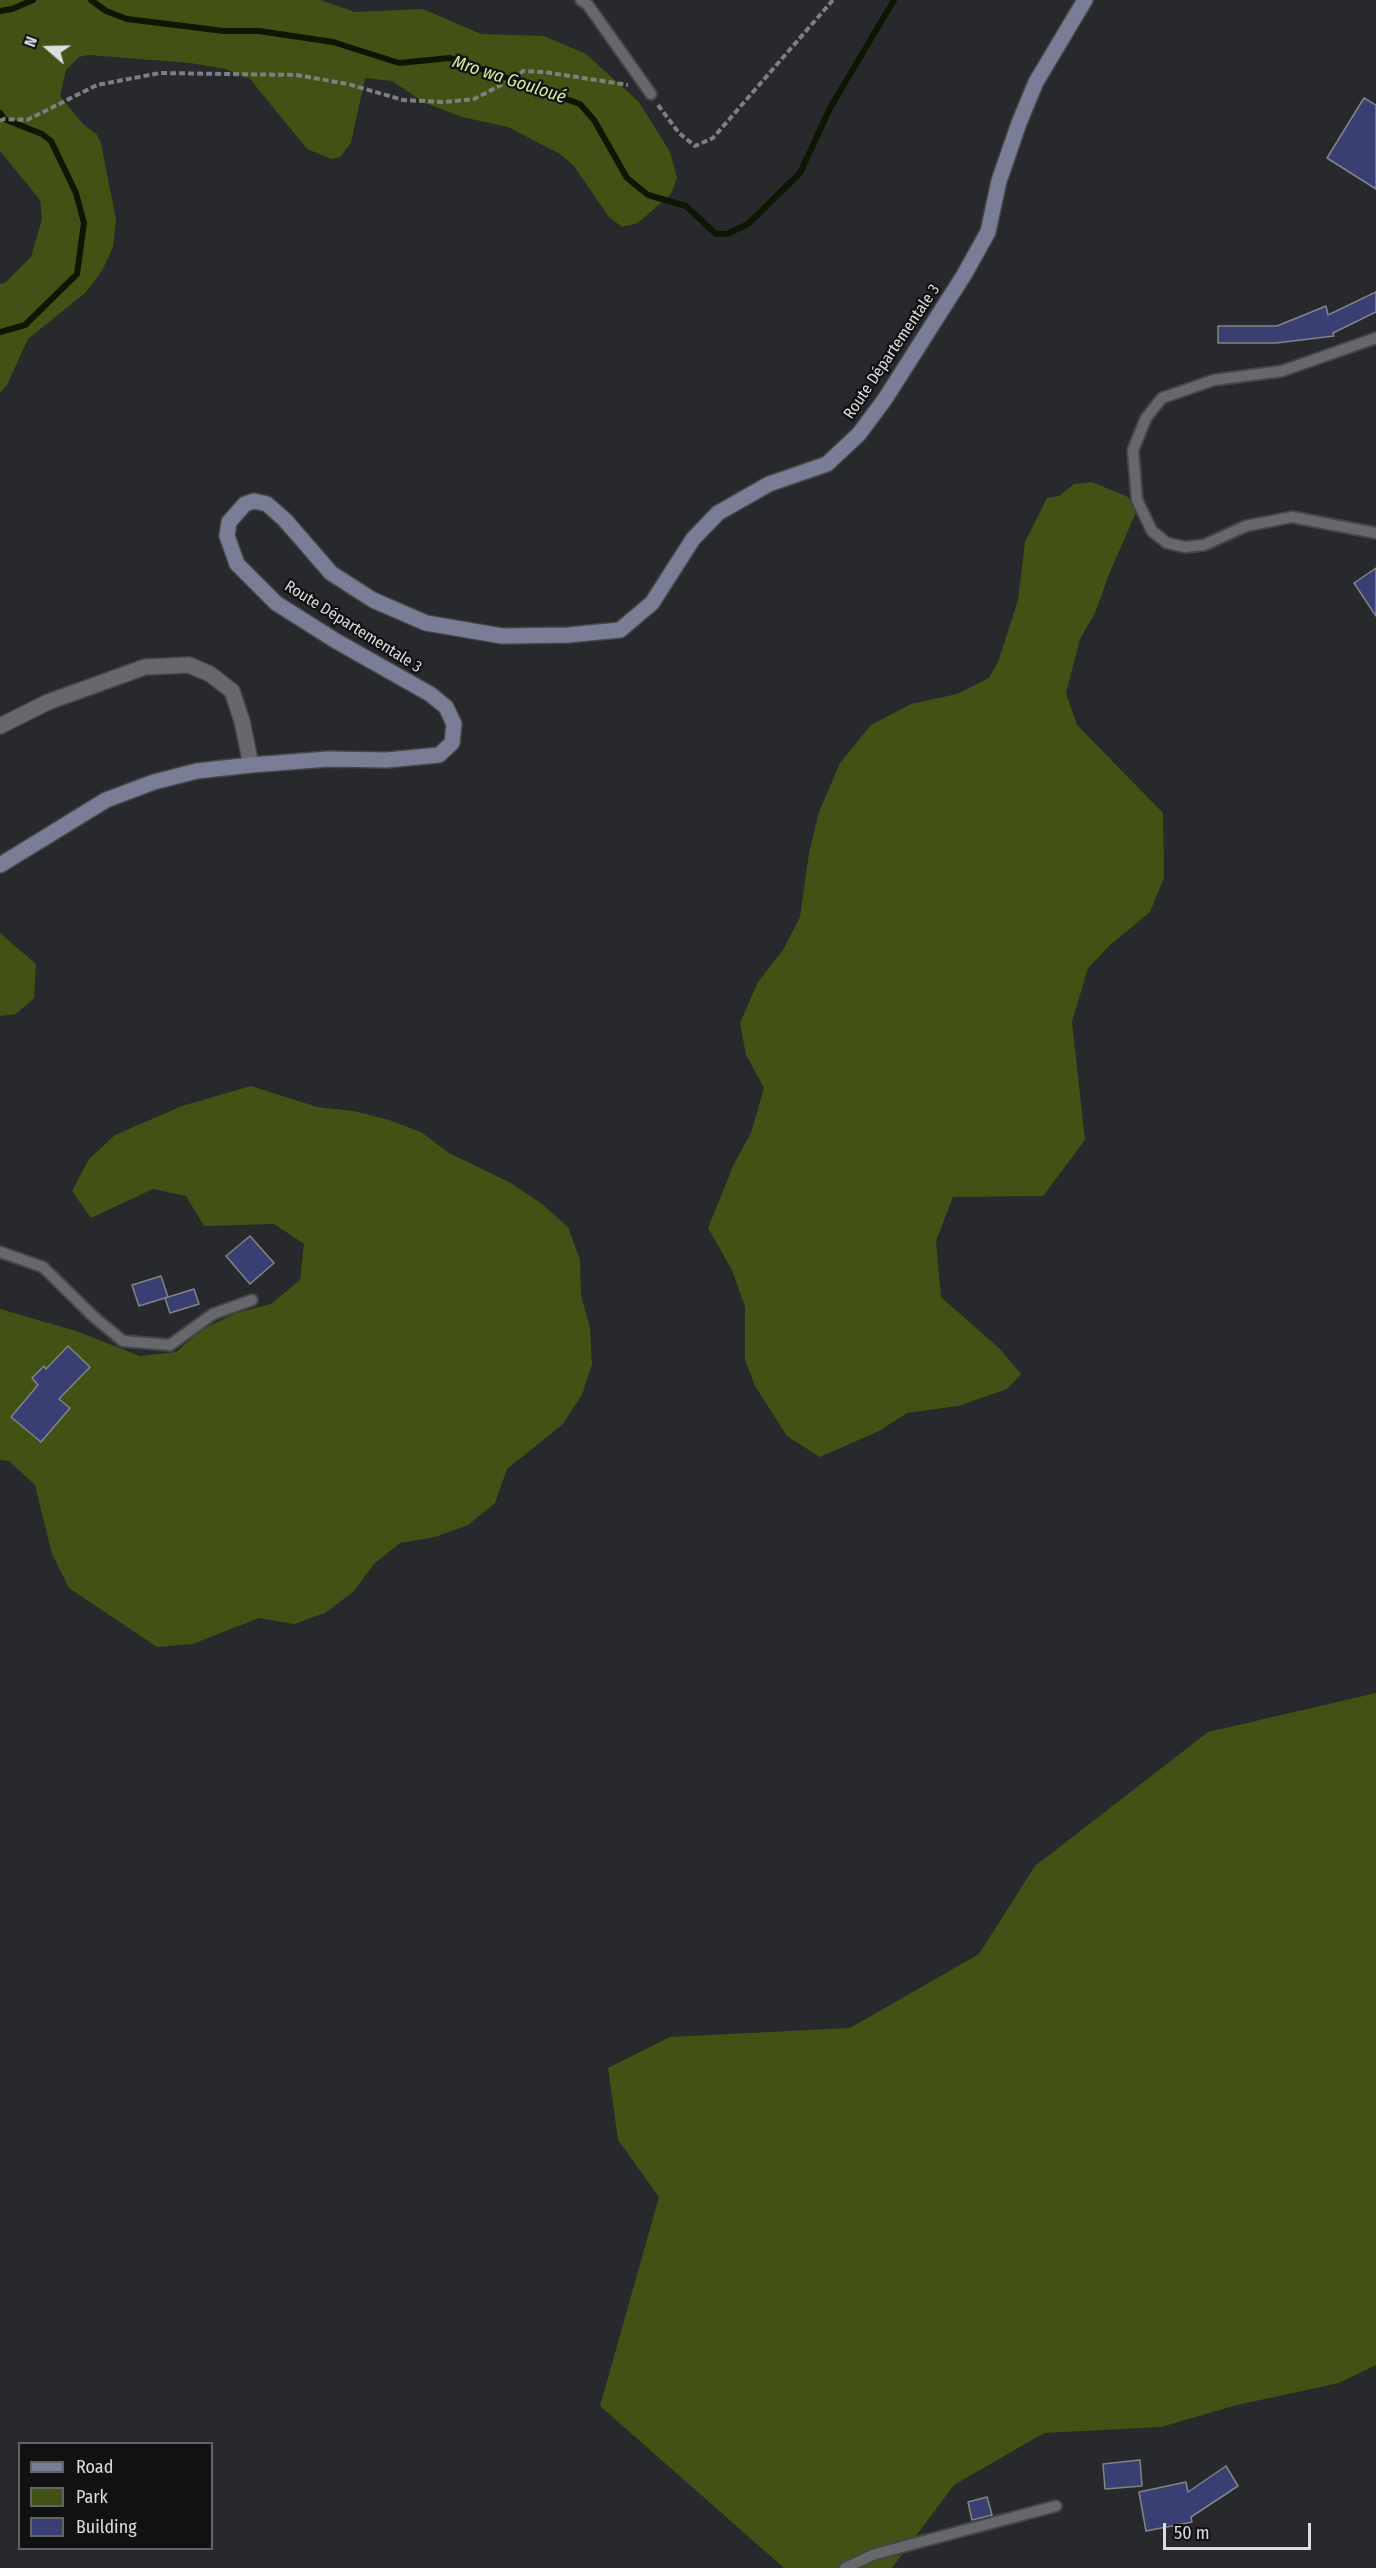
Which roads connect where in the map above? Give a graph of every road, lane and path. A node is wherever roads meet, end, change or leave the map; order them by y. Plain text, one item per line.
1 (581, 0) edge
2 (833, 0) edge
3 (1085, 0) edge
4 (651, 94) junction
5 (0, 121) edge
6 (1376, 338) edge
7 (1376, 534) edge
8 (0, 726) edge
9 (251, 765) junction
10 (0, 865) edge
11 (0, 1252) edge
12 (252, 1300) dead end
13 (1056, 2506) dead end
14 (845, 2568) edge

1 - 4 lane
2 - 4 path
3 - 9 main road, Route Départementale 3
4 - 5 path
6 - 7 lane
8 - 9 street
9 - 10 main road, Route Départementale 3
11 - 12 lane
13 - 14 lane

